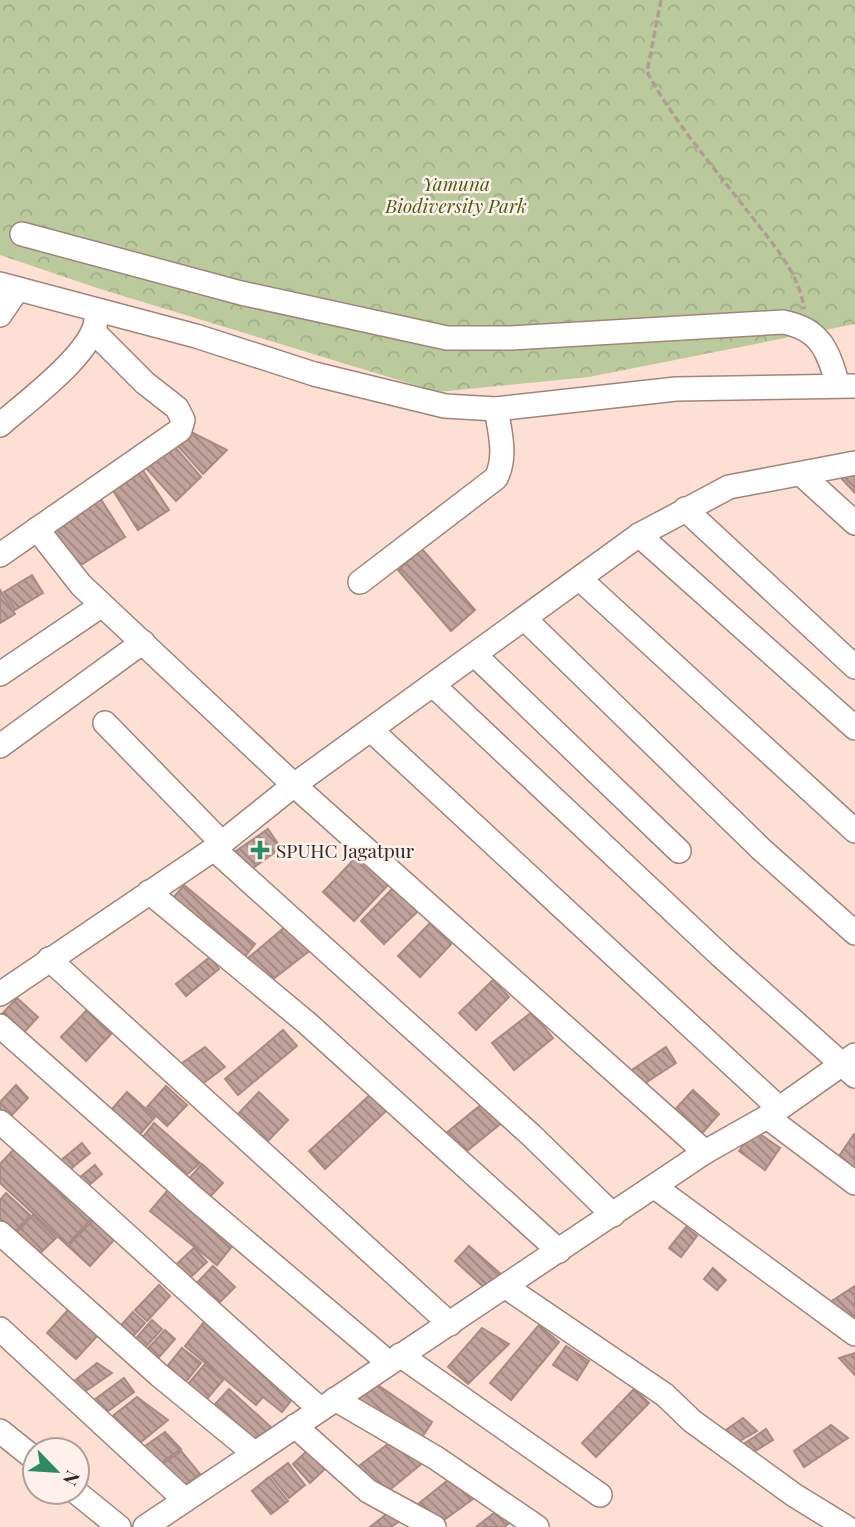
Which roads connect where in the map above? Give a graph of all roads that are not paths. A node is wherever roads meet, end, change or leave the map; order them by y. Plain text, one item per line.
1 (22, 234) dead end
2 (9, 287) edge
3 (97, 309) junction
4 (0, 315) edge
5 (95, 333) junction
6 (847, 386) edge
7 (496, 409) junction
8 (0, 425) edge
9 (855, 463) edge
10 (801, 474) junction
11 (685, 509) junction
12 (855, 523) edge
13 (37, 529) junction
14 (639, 536) junction
15 (0, 555) edge
16 (580, 579) junction
17 (360, 582) dead end
18 (102, 605) junction
19 (525, 619) junction
20 (143, 642) junction
21 (477, 656) junction
22 (855, 667) edge
23 (0, 674) edge
24 (432, 685) junction
25 (105, 723) dead end
26 (855, 728) edge
27 (371, 730) junction
28 (0, 746) edge
29 (294, 785) junction
30 (855, 831) edge
31 (218, 846) junction
32 (679, 851) dead end
33 (149, 892) junction
34 (855, 933) edge
35 (49, 959) junction
36 (0, 994) edge
37 (0, 1026) edge
38 (850, 1065) edge
39 (773, 1112) junction
40 (0, 1122) edge
41 (705, 1152) junction
42 (855, 1183) edge
43 (655, 1188) junction
44 (613, 1215) junction
45 (0, 1233) edge
46 (559, 1251) junction
47 (506, 1287) junction
48 (450, 1324) junction
49 (0, 1329) edge
50 (855, 1334) edge
51 (394, 1359) junction
52 (328, 1404) junction
53 (295, 1426) junction
54 (0, 1431) edge
55 (21, 1448) edge
56 (254, 1453) junction
57 (600, 1495) dead end
58 (185, 1500) junction
59 (91, 1504) edge
60 (119, 1527) edge
61 (145, 1527) edge
62 (434, 1527) edge
63 (537, 1527) edge
64 (846, 1527) edge

1 - 6 street
2 - 3 street
2 - 4 street
3 - 5 street
3 - 7 street
5 - 8 street
5 - 13 street
6 - 7 street
7 - 17 street
9 - 10 street
10 - 11 street
10 - 12 street
11 - 14 street
11 - 22 street
13 - 15 street
13 - 18 street
14 - 16 street
14 - 26 street
16 - 19 street
16 - 30 street
18 - 20 street
18 - 23 street
19 - 21 street
19 - 34 street
20 - 28 street
20 - 29 street
21 - 24 street
21 - 32 street
24 - 27 street
24 - 38 street
25 - 31 street
27 - 29 street
27 - 39 street
29 - 31 street
29 - 41 street
31 - 33 street
31 - 44 street
33 - 35 street
33 - 46 street
35 - 36 street
35 - 48 street
37 - 51 street
38 - 39 street
39 - 41 street
39 - 42 street
40 - 52 street
41 - 43 street
43 - 44 street
43 - 50 street
44 - 46 street
45 - 56 street
46 - 47 street
47 - 48 street
47 - 64 street
48 - 51 street
49 - 58 street
51 - 52 street
51 - 57 street
52 - 53 street
52 - 63 street
53 - 56 street
53 - 62 street
54 - 55 street
56 - 58 street
58 - 61 street
59 - 60 street

